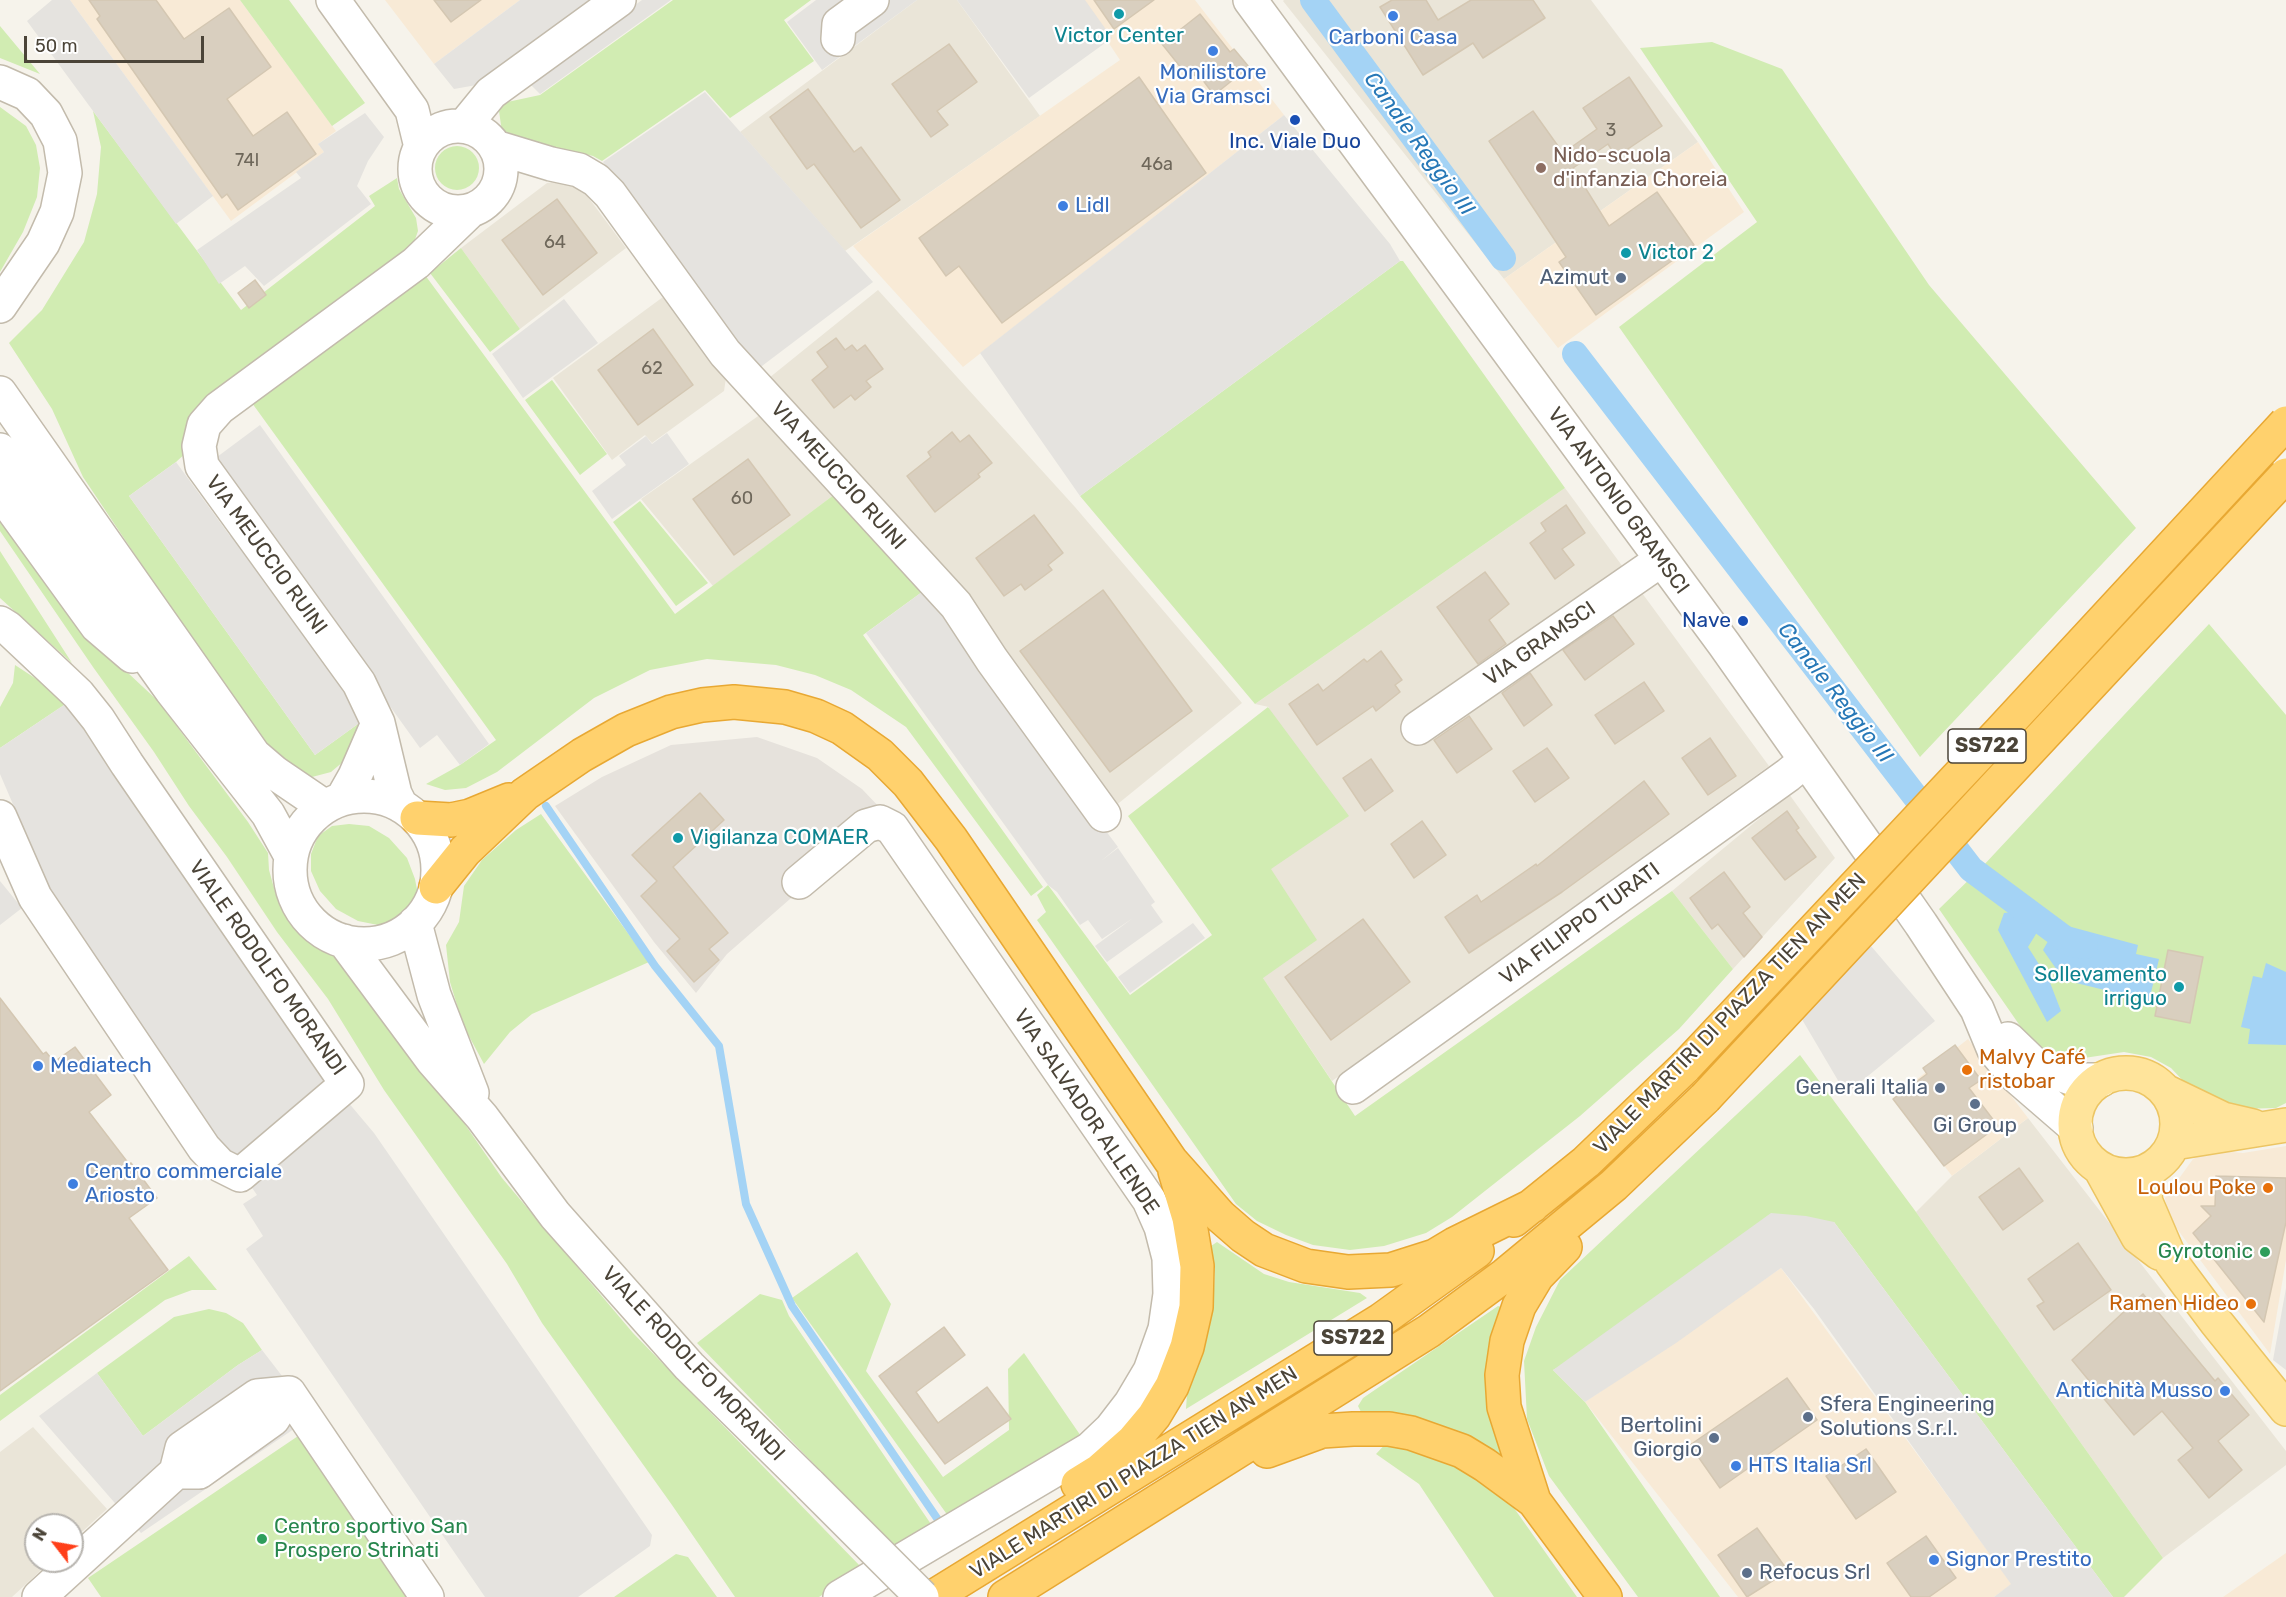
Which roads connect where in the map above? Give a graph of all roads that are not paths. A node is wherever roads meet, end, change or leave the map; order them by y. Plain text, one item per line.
1 (333, 0) edge
2 (619, 0) edge
3 (872, 0) edge
4 (1250, 0) edge
5 (838, 39) dead end
6 (0, 82) edge
7 (412, 110) junction
8 (475, 135) junction
9 (420, 147) junction
10 (550, 164) junction
11 (495, 191) junction
12 (423, 196) junction
13 (470, 211) junction
14 (416, 263) junction
15 (0, 306) edge
16 (0, 393) edge
17 (2286, 423) edge
18 (0, 450) edge
19 (2286, 475) edge
20 (0, 492) edge
21 (1661, 560) junction
22 (3, 624) edge
23 (171, 690) junction
24 (378, 723) junction
25 (1418, 728) dead end
26 (1806, 760) junction
27 (525, 794) junction
28 (334, 803) junction
29 (409, 812) junction
30 (1104, 814) dead end
31 (0, 817) edge
32 (291, 856) junction
33 (800, 882) dead end
34 (436, 886) junction
35 (415, 923) junction
36 (344, 941) junction
37 (1977, 1009) junction
38 (2101, 1080) junction
39 (1353, 1087) dead end
40 (2165, 1091) junction
41 (482, 1117) junction
42 (2275, 1127) edge
43 (2076, 1128) junction
44 (2174, 1143) junction
45 (1172, 1161) junction
46 (2100, 1168) junction
47 (2147, 1171) junction
48 (1614, 1185) junction
49 (1532, 1206) junction
50 (2172, 1263) junction
51 (2286, 1409) edge
52 (1188, 1483) junction
53 (1534, 1501) junction
54 (988, 1563) junction
55 (39, 1597) edge
56 (427, 1597) edge
57 (840, 1597) edge
58 (922, 1597) edge
59 (933, 1597) edge
60 (1005, 1597) edge
61 (1605, 1597) edge

1 - 7 street, VIA MEUCCIO RUINI
2 - 8 street
3 - 5 street
4 - 21 street, VIA ANTONIO GRAMSCI
6 - 15 street
7 - 8 street, VIA MEUCCIO RUINI
7 - 9 street, VIA MEUCCIO RUINI
8 - 9 street
8 - 10 street, VIA MEUCCIO RUINI
8 - 11 street
9 - 12 street, VIA MEUCCIO RUINI
10 - 11 street, VIA MEUCCIO RUINI
10 - 30 street, VIA MEUCCIO RUINI
11 - 13 street, VIA MEUCCIO RUINI
12 - 13 street
12 - 14 street, VIA MEUCCIO RUINI
13 - 14 street, VIA MEUCCIO RUINI
14 - 24 street, VIA MEUCCIO RUINI
16 - 28 street
17 - 49 highway, VIALE MARTIRI DI PIAZZA TIEN AN MEN / SS722, bridge
18 - 23 street, VIALE RODOLFO MORANDI
19 - 48 highway, VIALE MARTIRI DI PIAZZA TIEN AN MEN / SS722, bridge
20 - 23 street, VIALE RODOLFO MORANDI
21 - 25 street, VIA GRAMSCI
21 - 26 street, VIA ANTONIO GRAMSCI
22 - 31 street, VIALE RODOLFO MORANDI
23 - 32 street, VIALE RODOLFO MORANDI
24 - 28 street
24 - 29 street, VIA MEUCCIO RUINI
26 - 37 street, VIA ANTONIO GRAMSCI
26 - 39 street, VIA FILIPPO TURATI
27 - 29 highway
27 - 34 highway
27 - 45 highway
28 - 29 street
28 - 32 street, VIALE RODOLFO MORANDI
29 - 34 street, VIALE RODOLFO MORANDI
32 - 36 street, VIALE RODOLFO MORANDI
33 - 57 street, VIA SALVADOR ALLENDE
34 - 35 street, VIALE RODOLFO MORANDI
35 - 36 street, VIALE RODOLFO MORANDI
35 - 41 street, VIALE RODOLFO MORANDI
36 - 41 street, VIALE RODOLFO MORANDI
37 - 38 street, VIA ANTONIO GRAMSCI
37 - 43 street, VIA ANTONIO GRAMSCI
38 - 40 main road, VIA ANTONIO GRAMSCI
38 - 43 main road
40 - 42 main road, VIA ANTONIO GRAMSCI
40 - 44 main road
41 - 58 street, VIALE RODOLFO MORANDI, bridge
42 - 44 main road
43 - 46 main road, VIA ANTONIO GRAMSCI
44 - 47 main road
45 - 49 highway
45 - 54 highway
46 - 47 main road
46 - 50 main road, VIA ANTONIO GRAMSCI
47 - 50 main road
48 - 52 highway, VIALE MARTIRI DI PIAZZA TIEN AN MEN / SS722
48 - 53 highway
49 - 54 highway, VIALE MARTIRI DI PIAZZA TIEN AN MEN / SS722
50 - 51 main road
52 - 53 highway
52 - 60 highway, VIALE MARTIRI DI PIAZZA TIEN AN MEN / SS722
53 - 61 highway
54 - 59 highway, VIALE MARTIRI DI PIAZZA TIEN AN MEN / SS722
55 - 56 street

